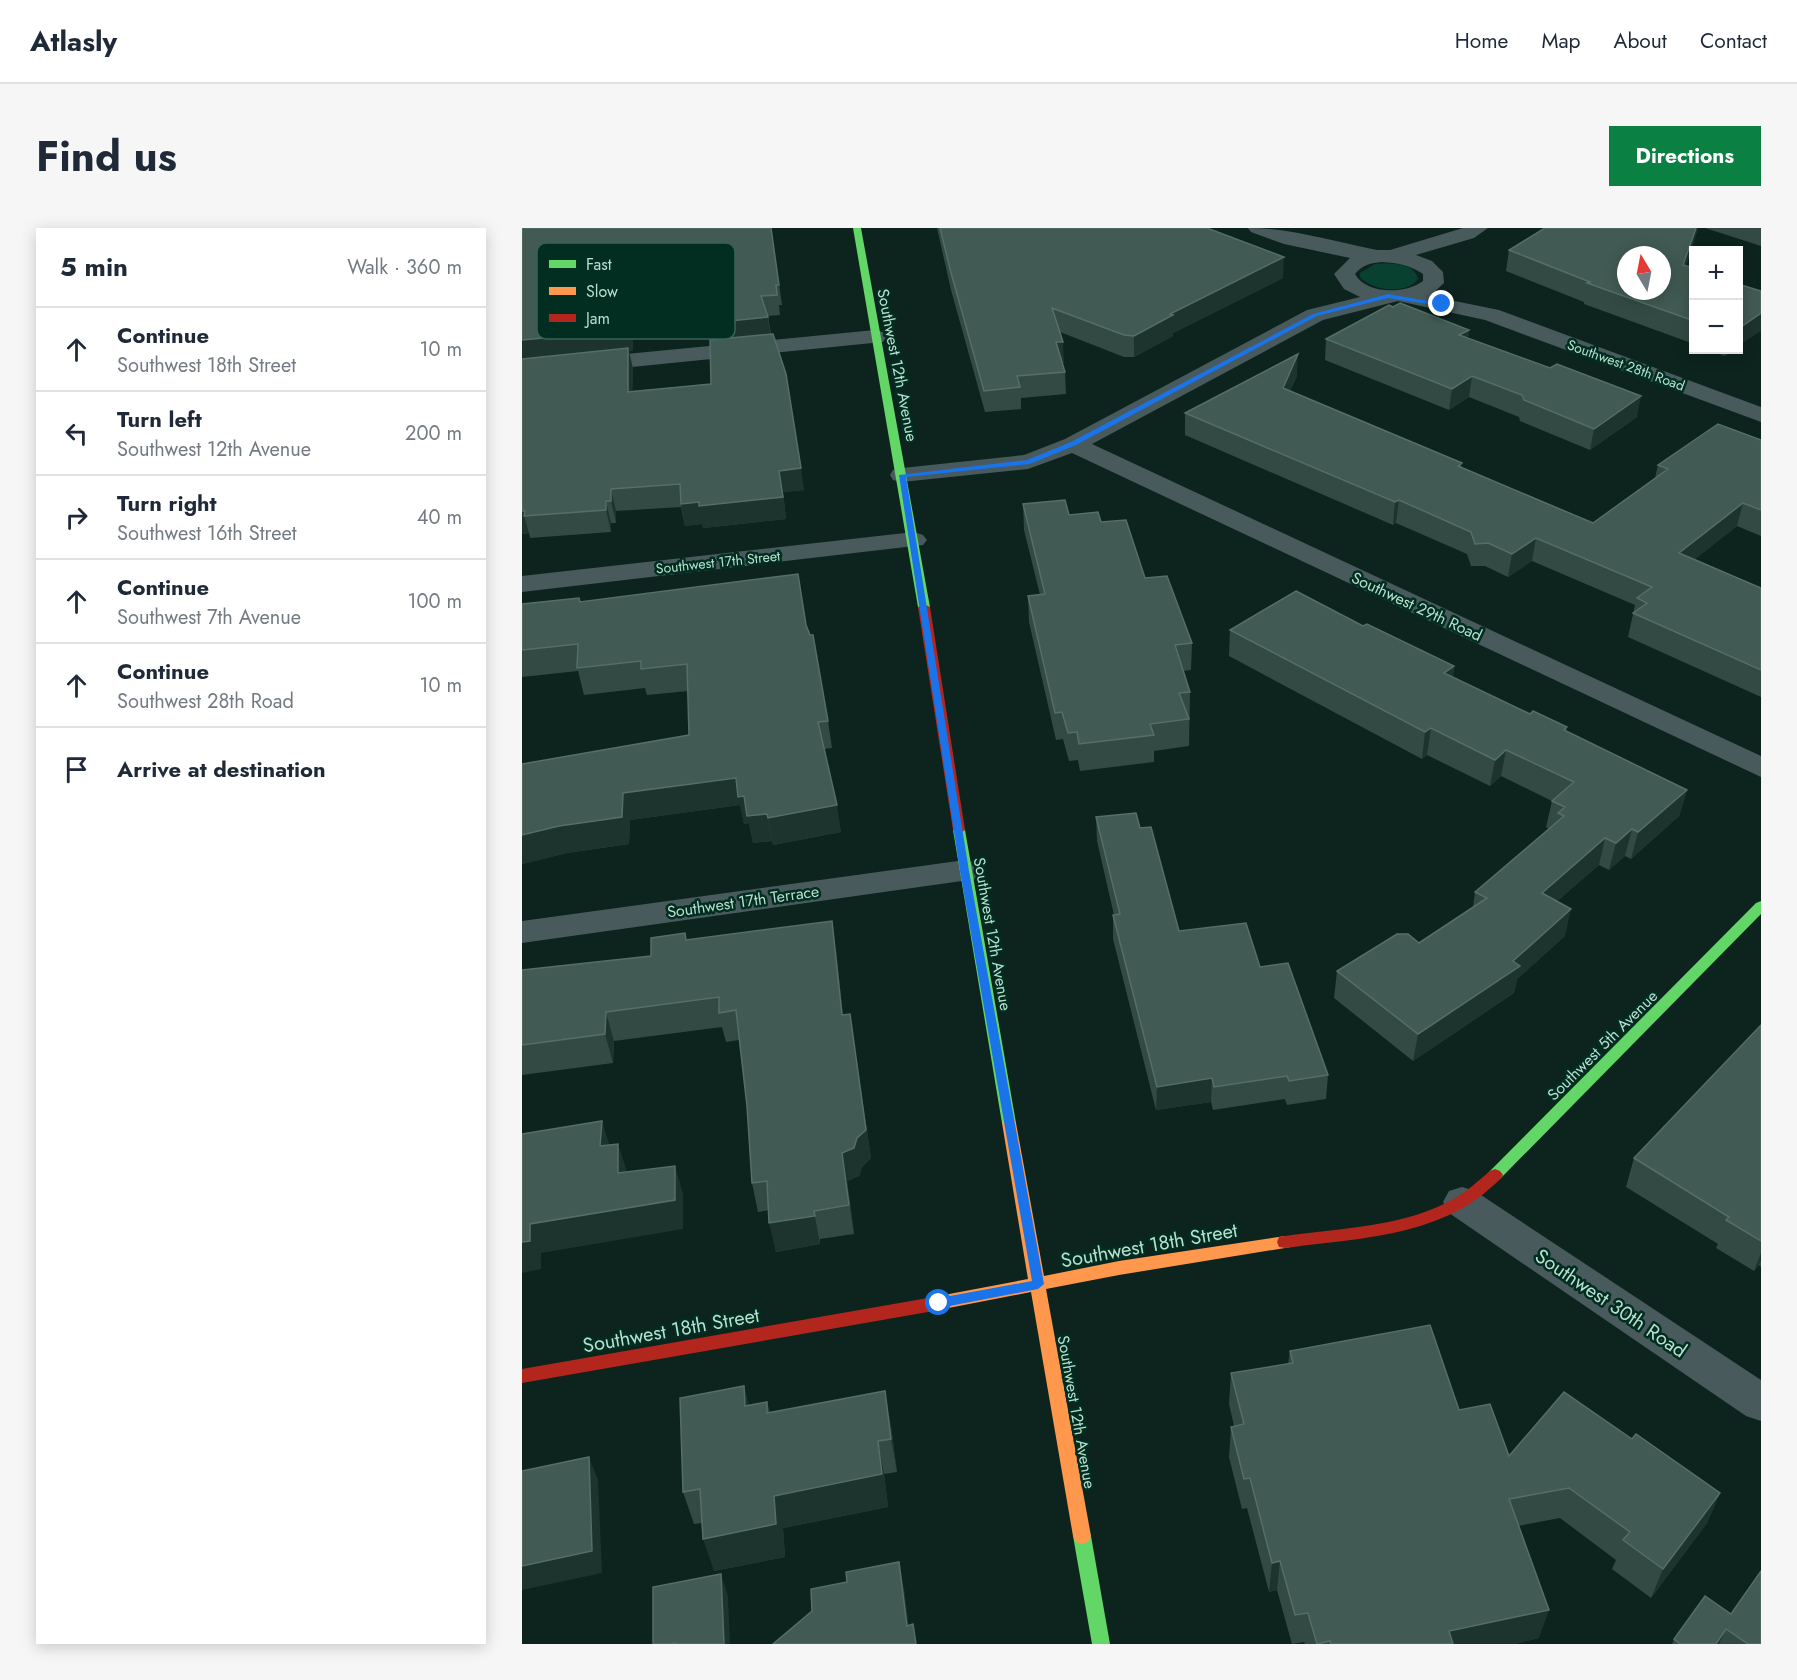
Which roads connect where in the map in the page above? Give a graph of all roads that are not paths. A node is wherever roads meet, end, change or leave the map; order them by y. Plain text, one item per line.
1 (857, 228) edge
2 (1258, 228) edge
3 (1473, 231) edge
4 (1291, 240) junction
5 (1384, 257) junction
6 (1434, 275) junction
7 (1345, 277) junction
8 (1394, 296) junction
9 (1315, 315) junction
10 (1491, 315) junction
11 (874, 337) junction
12 (522, 371) edge
13 (1761, 415) edge
14 (1074, 444) junction
15 (902, 475) junction
16 (914, 540) junction
17 (522, 584) edge
18 (1761, 768) edge
19 (965, 871) junction
20 (1761, 906) edge
21 (522, 932) edge
22 (1462, 1202) junction
23 (1038, 1284) junction
24 (522, 1376) edge
25 (1761, 1403) edge
26 (1101, 1644) edge

1 - 11 main road, Southwest 12th Avenue
2 - 4 street
3 - 5 street
3 - 6 street
4 - 5 street
4 - 7 street
5 - 6 street, Southwest 28th Road
5 - 7 street
6 - 8 street
6 - 10 street, Southwest 28th Road
7 - 8 street, Southwest 28th Road
7 - 9 street
8 - 9 street
8 - 10 street, Southwest 28th Road
9 - 14 street
10 - 13 street, Southwest 28th Road
11 - 12 street
11 - 15 main road, Southwest 12th Avenue
14 - 15 street
14 - 18 street, Southwest 29th Road
15 - 16 main road, Southwest 12th Avenue
16 - 17 street, Southwest 17th Street
16 - 19 main road, Southwest 12th Avenue
19 - 21 street, Southwest 17th Terrace
19 - 23 main road, Southwest 12th Avenue
20 - 22 main road, Southwest 5th Avenue
22 - 23 main road, Southwest 18th Street
22 - 25 street, Southwest 30th Road
23 - 24 main road, Southwest 18th Street
23 - 26 main road, Southwest 12th Avenue

